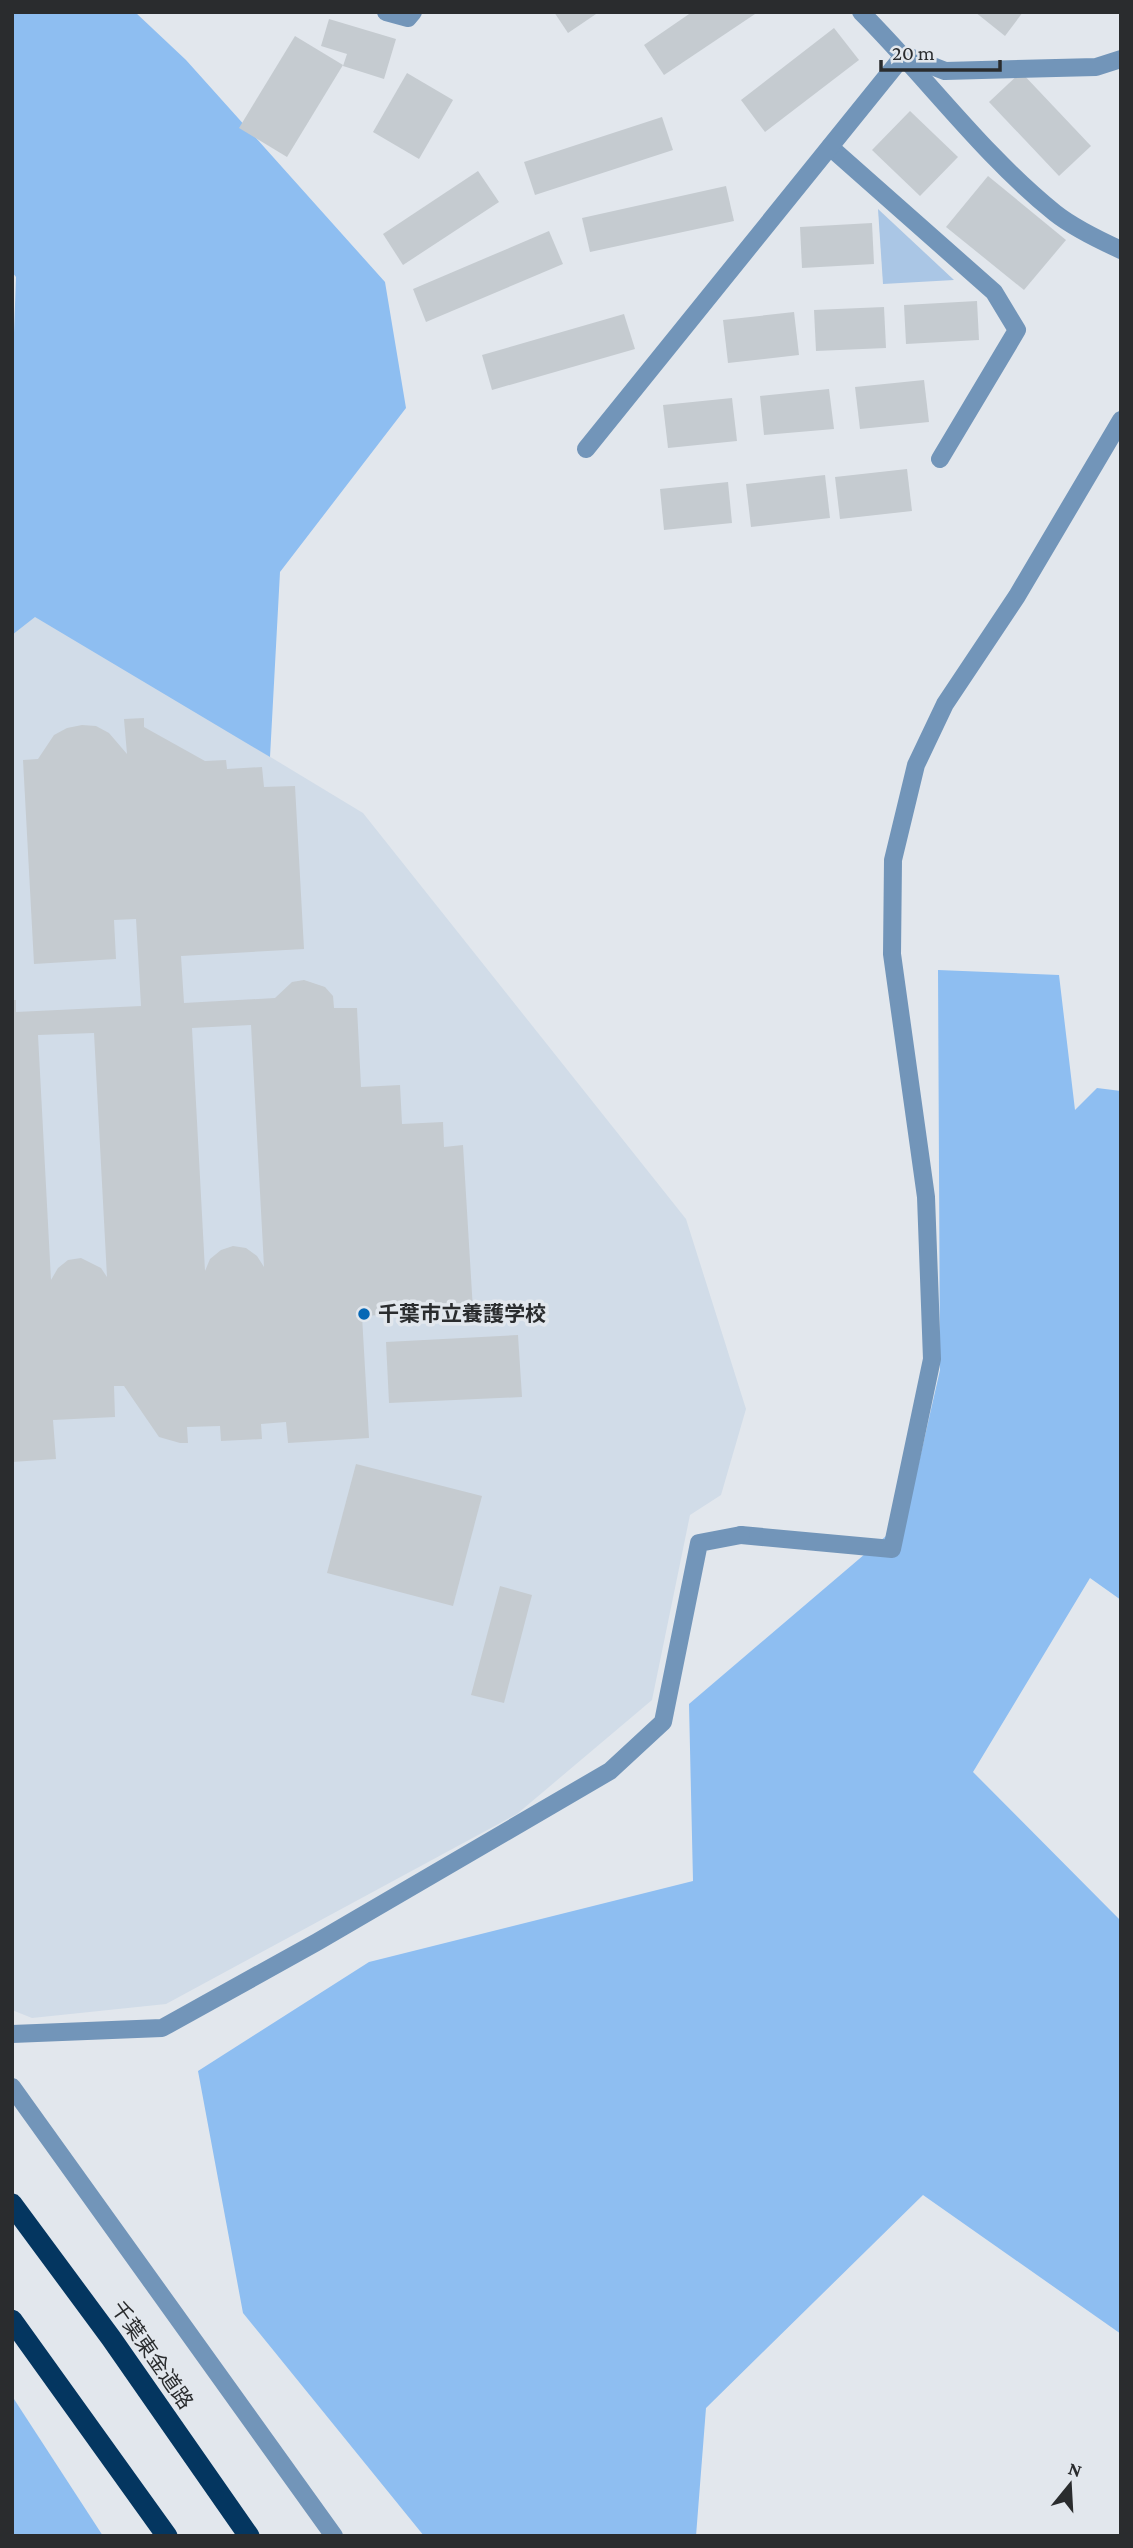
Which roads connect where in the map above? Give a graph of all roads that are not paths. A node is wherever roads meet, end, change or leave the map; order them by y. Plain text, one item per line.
1 (386, 12) edge
2 (413, 12) edge
3 (861, 12) edge
4 (904, 55) junction
5 (1121, 59) edge
6 (830, 147) junction
7 (1121, 250) edge
8 (1121, 420) edge
9 (586, 449) dead end
10 (940, 459) dead end
11 (12, 2034) edge
12 (12, 2087) edge
13 (12, 2204) edge
14 (12, 2320) edge
15 (167, 2536) edge
16 (249, 2536) edge
17 (334, 2536) edge

1 - 2 street
3 - 4 street
4 - 5 street
4 - 6 street
4 - 7 street
6 - 9 street
6 - 10 street
8 - 11 street
12 - 17 street
13 - 16 highway, 千葉東金道路
14 - 15 highway

